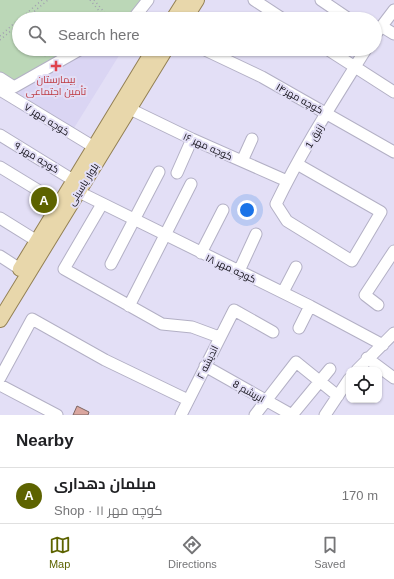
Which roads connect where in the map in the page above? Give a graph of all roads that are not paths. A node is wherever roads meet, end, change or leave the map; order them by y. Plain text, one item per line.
1 (148, 0) edge
2 (185, 0) edge
3 (197, 0) edge
4 (254, 0) edge
5 (321, 0) edge
6 (394, 10) edge
7 (139, 12) edge
8 (177, 12) edge
9 (189, 12) edge
10 (272, 12) edge
11 (339, 12) edge
12 (382, 26) edge
13 (382, 32) edge
14 (394, 34) edge
15 (69, 56) edge
16 (218, 56) edge
17 (337, 56) edge
18 (362, 56) edge
19 (152, 58) edge
20 (355, 68) junction
21 (0, 78) edge
22 (0, 90) edge
23 (394, 92) edge
24 (130, 108) junction
25 (327, 113) junction
26 (0, 135) edge
27 (192, 139) junction
28 (252, 139) dead end
29 (94, 148) junction
30 (394, 152) edge
31 (242, 161) junction
32 (297, 164) junction
33 (0, 167) edge
34 (159, 172) dead end
35 (177, 173) dead end
36 (288, 180) junction
37 (191, 184) dead end
38 (76, 186) junction
39 (59, 203) junction
40 (102, 204) junction
41 (223, 210) dead end
42 (0, 218) edge
43 (134, 219) junction
44 (166, 234) junction
45 (256, 234) dead end
46 (37, 241) junction
47 (394, 251) edge
48 (201, 253) junction
49 (0, 256) edge
50 (112, 264) dead end
51 (296, 267) dead end
52 (20, 269) junction
53 (239, 271) junction
54 (283, 292) junction
55 (0, 304) edge
56 (378, 305) dead end
57 (129, 306) junction
58 (310, 306) junction
59 (0, 320) edge
60 (299, 328) dead end
61 (274, 332) dead end
62 (394, 333) edge
63 (219, 337) junction
64 (383, 345) junction
65 (367, 358) junction
66 (205, 366) junction
67 (360, 367) edge
68 (330, 369) dead end
69 (0, 378) edge
70 (394, 378) edge
71 (319, 381) junction
72 (346, 384) edge
73 (0, 385) edge
74 (338, 396) junction
75 (188, 400) junction
76 (266, 400) junction
77 (57, 415) edge
78 (181, 415) edge
79 (255, 415) edge
80 (292, 415) edge
81 (325, 415) edge

1 - 7 street
2 - 8 main road
3 - 9 main road
4 - 10 street
5 - 11 street
6 - 12 street
13 - 14 street
15 - 21 street
16 - 25 street, کوچه مهر۱۴
17 - 20 street
18 - 20 street, زنبق 1
19 - 24 main road, بلوار یاسینی
19 - 29 main road, بلوار یاسینی
20 - 23 street
20 - 25 street, زنبق 1
22 - 29 street, کوچه مهر ۷
24 - 27 street, کوچه مهر ۱۶
24 - 38 main road, بلوار یاسینی
25 - 30 street, کوچه مهر۱۴
25 - 32 street, زنبق 1
26 - 38 street, کوچه مهر ۹
27 - 31 street, کوچه مهر ۱۶
27 - 35 street
28 - 31 street
29 - 38 main road, بلوار یاسینی
31 - 36 street, کوچه مهر ۱۶
32 - 36 street, زنبق 1
32 - 36 street, زنبق 1
33 - 39 street
34 - 43 street
37 - 44 street
38 - 39 main road, بلوار یاسینی
38 - 40 street, کوچه مهر ۱۸
38 - 59 main road, بلوار یاسینی
39 - 46 main road, بلوار یاسینی
40 - 43 street, کوچه مهر ۱۸
40 - 57 street
41 - 48 street
42 - 46 street
43 - 44 street, کوچه مهر ۱۸
43 - 50 street
44 - 48 street, کوچه مهر ۱۸
44 - 57 street
45 - 53 street
46 - 52 main road, بلوار یاسینی
47 - 56 street
48 - 53 street, کوچه مهر ۱۸
49 - 52 street
51 - 54 street
52 - 55 main road, بلوار یاسینی
53 - 54 street, کوچه مهر ۱۸
54 - 58 street, کوچه مهر ۱۸
57 - 63 street
58 - 60 street
58 - 64 street, کوچه مهر ۱۸
61 - 63 street, اندیشه ۲
62 - 64 street
63 - 66 street, اندیشه ۲
64 - 65 street
65 - 67 street
65 - 70 street
66 - 75 street, اندیشه ۲
66 - 76 street, ابریشم 8
68 - 71 street
69 - 75 street
71 - 74 street
71 - 76 street
71 - 80 street
72 - 74 street
73 - 77 street
74 - 81 street
75 - 78 street, اندیشه ۲
76 - 79 street
76 - 80 street, ابریشم 8

